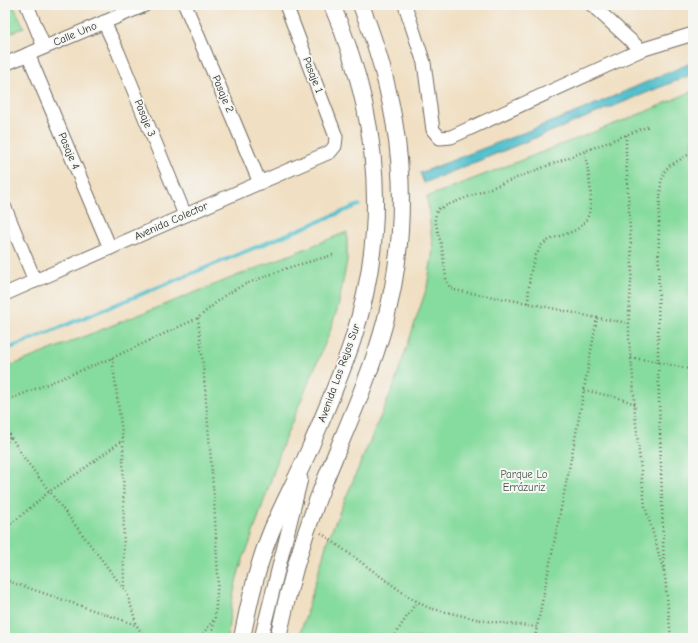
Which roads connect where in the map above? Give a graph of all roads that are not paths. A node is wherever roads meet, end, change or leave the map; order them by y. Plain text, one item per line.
1 (27, 5) edge
2 (145, 5) edge
3 (185, 5) edge
4 (286, 5) edge
5 (332, 5) edge
6 (361, 5) edge
7 (405, 5) edge
8 (592, 5) edge
9 (119, 10) edge
10 (104, 22) junction
11 (693, 34) edge
12 (44, 48) junction
13 (641, 50) junction
14 (28, 54) junction
15 (5, 64) edge
16 (335, 146) joint
17 (260, 183) junction
18 (5, 208) edge
19 (185, 216) junction
20 (110, 248) junction
21 (35, 281) junction
22 (5, 294) edge
23 (309, 450) junction
24 (242, 638) edge
25 (261, 638) edge
26 (278, 638) edge

1 - 12 street
2 - 9 street, Calle Uno
3 - 17 street, Pasaje 2
4 - 16 street, Pasaje 1
5 - 23 main road, Avenida Las Rejas Sur
6 - 26 main road
7 - 13 street
8 - 13 street
9 - 10 street, Calle Uno
10 - 12 street, Calle Uno
10 - 19 street, Pasaje 3
11 - 13 street
12 - 14 street, Calle Uno
14 - 15 street, Calle Uno
14 - 20 street, Pasaje 4
16 - 17 street, Avenida Colector
17 - 19 street, Avenida Colector
18 - 21 street
19 - 20 street, Avenida Colector
20 - 21 street, Avenida Colector
21 - 22 street, Avenida Colector
23 - 24 main road, Avenida Las Rejas Sur
23 - 25 street

